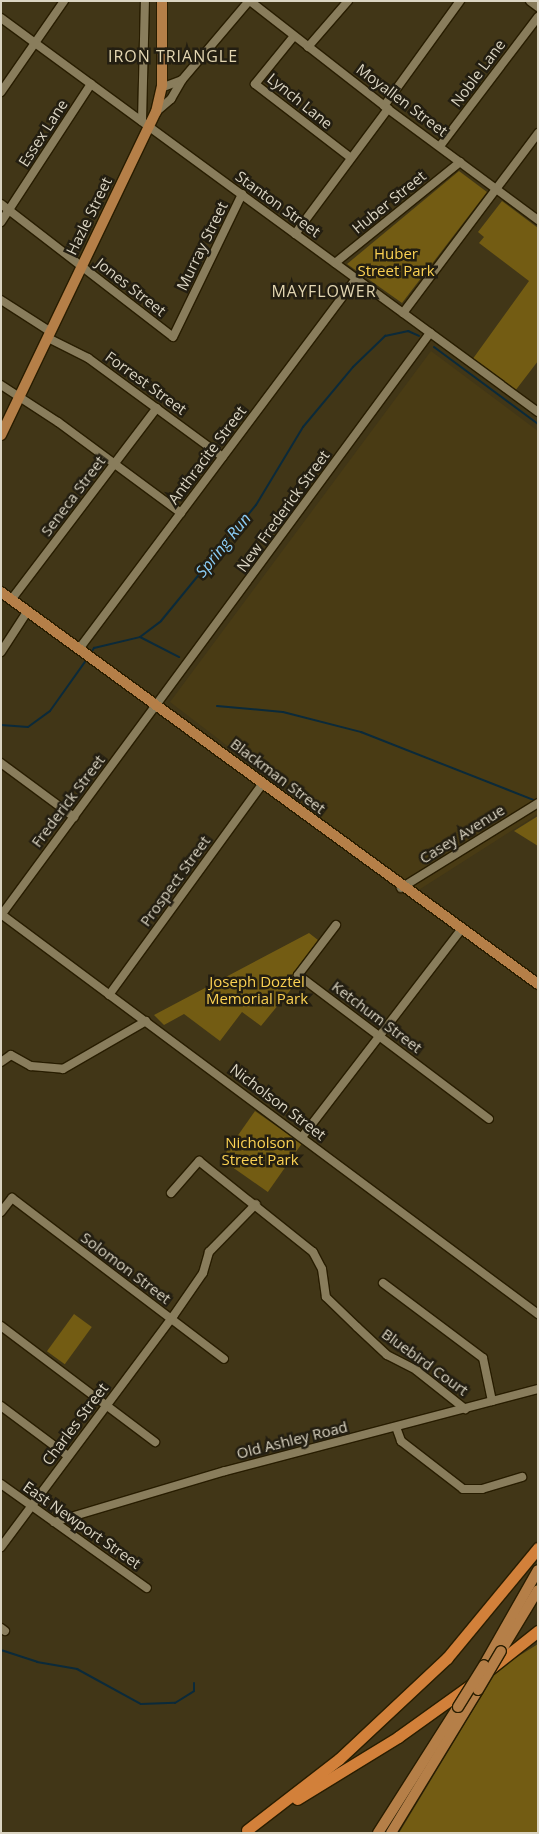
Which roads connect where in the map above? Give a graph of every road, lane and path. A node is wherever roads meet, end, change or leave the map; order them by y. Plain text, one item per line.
1 (64, 1) edge
2 (145, 1) edge
3 (162, 1) edge
4 (250, 1) edge
5 (343, 1) edge
6 (348, 1) edge
7 (460, 1) edge
8 (530, 1) edge
9 (538, 7) edge
10 (538, 17) edge
11 (1, 18) edge
12 (323, 30) junction
13 (294, 36) junction
14 (34, 42) junction
15 (308, 47) junction
16 (182, 80) junction
17 (91, 84) junction
18 (161, 88) junction
19 (1, 92) edge
20 (386, 107) junction
21 (156, 112) junction
22 (145, 124) junction
23 (538, 133) edge
24 (440, 146) junction
25 (351, 158) junction
26 (460, 162) junction
27 (496, 188) junction
28 (242, 194) junction
29 (1, 204) edge
30 (9, 210) junction
31 (538, 220) edge
32 (1, 222) edge
33 (295, 234) junction
34 (336, 263) junction
35 (82, 266) junction
36 (357, 278) junction
37 (1, 300) edge
38 (403, 313) junction
39 (430, 333) junction
40 (49, 335) junction
41 (173, 337) joint
42 (1, 385) edge
43 (18, 398) junction
44 (157, 408) junction
45 (538, 412) edge
46 (1, 435) edge
47 (223, 458) junction
48 (115, 464) junction
49 (181, 513) junction
50 (1, 592) edge
51 (11, 600) junction
52 (27, 612) junction
53 (1, 652) edge
54 (86, 654) junction
55 (157, 705) junction
56 (1, 763) edge
57 (263, 783) junction
58 (538, 803) edge
59 (74, 816) junction
60 (401, 888) junction
61 (1, 914) edge
62 (336, 925) dead end
63 (461, 930) junction
64 (538, 984) edge
65 (109, 995) junction
66 (146, 1021) junction
67 (380, 1036) junction
68 (1, 1062) edge
69 (489, 1119) dead end
70 (302, 1137) junction
71 (171, 1193) dead end
72 (256, 1204) junction
73 (1, 1212) edge
74 (383, 1283) dead end
75 (538, 1314) edge
76 (171, 1319) junction
77 (1, 1326) edge
78 (224, 1359) dead end
79 (538, 1389) edge
80 (492, 1401) junction
81 (106, 1405) junction
82 (1, 1406) edge
83 (465, 1409) junction
84 (396, 1427) junction
85 (155, 1442) dead end
86 (68, 1456) junction
87 (522, 1477) dead end
88 (1, 1484) edge
89 (30, 1506) junction
90 (54, 1522) junction
91 (1, 1547) edge
92 (538, 1548) edge
93 (538, 1570) edge
94 (147, 1588) dead end
95 (538, 1590) edge
96 (538, 1632) edge
97 (245, 1831) edge
98 (378, 1833) edge
99 (391, 1833) edge

1 - 14 street
2 - 22 street
3 - 18 main road, Hazle Street
4 - 13 street, Moyallen Street
4 - 16 street
5 - 12 street
6 - 12 street
7 - 20 street
8 - 9 street
10 - 24 street, Noble Lane
11 - 14 street, Stanton Street
12 - 15 street
13 - 15 street, Moyallen Street
13 - 25 street, Lynch Lane
14 - 17 street, Stanton Street
14 - 19 street
15 - 20 street, Moyallen Street
16 - 18 street
16 - 21 street
17 - 22 street, Stanton Street
17 - 30 street, Essex Lane
18 - 21 main road, Hazle Street
20 - 24 street, Moyallen Street
20 - 25 street
21 - 22 main road, Hazle Street
22 - 28 street, Stanton Street
22 - 35 main road, Hazle Street
23 - 27 street
24 - 26 street, Moyallen Street
25 - 33 street
26 - 27 street, Moyallen Street
26 - 34 street, Huber Street
27 - 31 street, Moyallen Street
27 - 38 street
28 - 33 street, Stanton Street
28 - 41 street, Murray Street
29 - 30 street, Jones Street
30 - 32 street, Essex Lane
30 - 35 street, Jones Street
33 - 34 street, Stanton Street
34 - 36 street, Stanton Street
35 - 40 main road, Hazle Street
35 - 41 street, Jones Street
36 - 38 street, Stanton Street
36 - 47 street, Anthracite Street
37 - 40 street, Forrest Street
38 - 39 street, Stanton Street
39 - 45 street, Stanton Street
39 - 55 street, New Frederick Street
40 - 43 main road, Hazle Street
40 - 44 street, Forrest Street
42 - 43 street
43 - 46 main road, Hazle Street
43 - 48 street
44 - 47 street, Forrest Street
44 - 48 street, Seneca Street
47 - 49 street, Anthracite Street
48 - 49 street
48 - 51 street, Seneca Street
49 - 54 street, Anthracite Street
50 - 51 main road, Blackman Street
51 - 52 main road, Blackman Street
52 - 53 street
52 - 54 main road, Blackman Street
54 - 55 main road, Blackman Street
55 - 57 main road, Blackman Street
55 - 59 street, Frederick Street
56 - 59 street
57 - 60 main road, Blackman Street
57 - 65 street, Prospect Street
58 - 60 street, Casey Avenue
59 - 61 street, Frederick Street
60 - 63 main road, Blackman Street
61 - 65 street, Nicholson Street
62 - 67 street, Ketchum Street
63 - 64 main road, Blackman Street
63 - 67 street
65 - 66 street, Nicholson Street
66 - 68 street
66 - 70 street, Nicholson Street
67 - 69 street, Ketchum Street
67 - 70 street
70 - 75 street, Nicholson Street
71 - 72 street
72 - 76 street, Charles Street
72 - 83 street, Bluebird Court
73 - 76 street, Solomon Street
74 - 80 street
76 - 78 street, Solomon Street
76 - 81 street, Charles Street
77 - 81 street
79 - 80 street, Old Ashley Road
80 - 83 street, Old Ashley Road
81 - 85 street
81 - 86 street, Charles Street
82 - 86 street
83 - 84 street, Old Ashley Road
84 - 87 street
84 - 90 street, Old Ashley Road
86 - 89 street, Charles Street
88 - 89 street, East Newport Street
89 - 90 street, East Newport Street
89 - 91 street, Charles Street
90 - 94 street, East Newport Street
92 - 97 highway
93 - 98 main road, bridge
95 - 99 main road, bridge
96 - 97 highway

